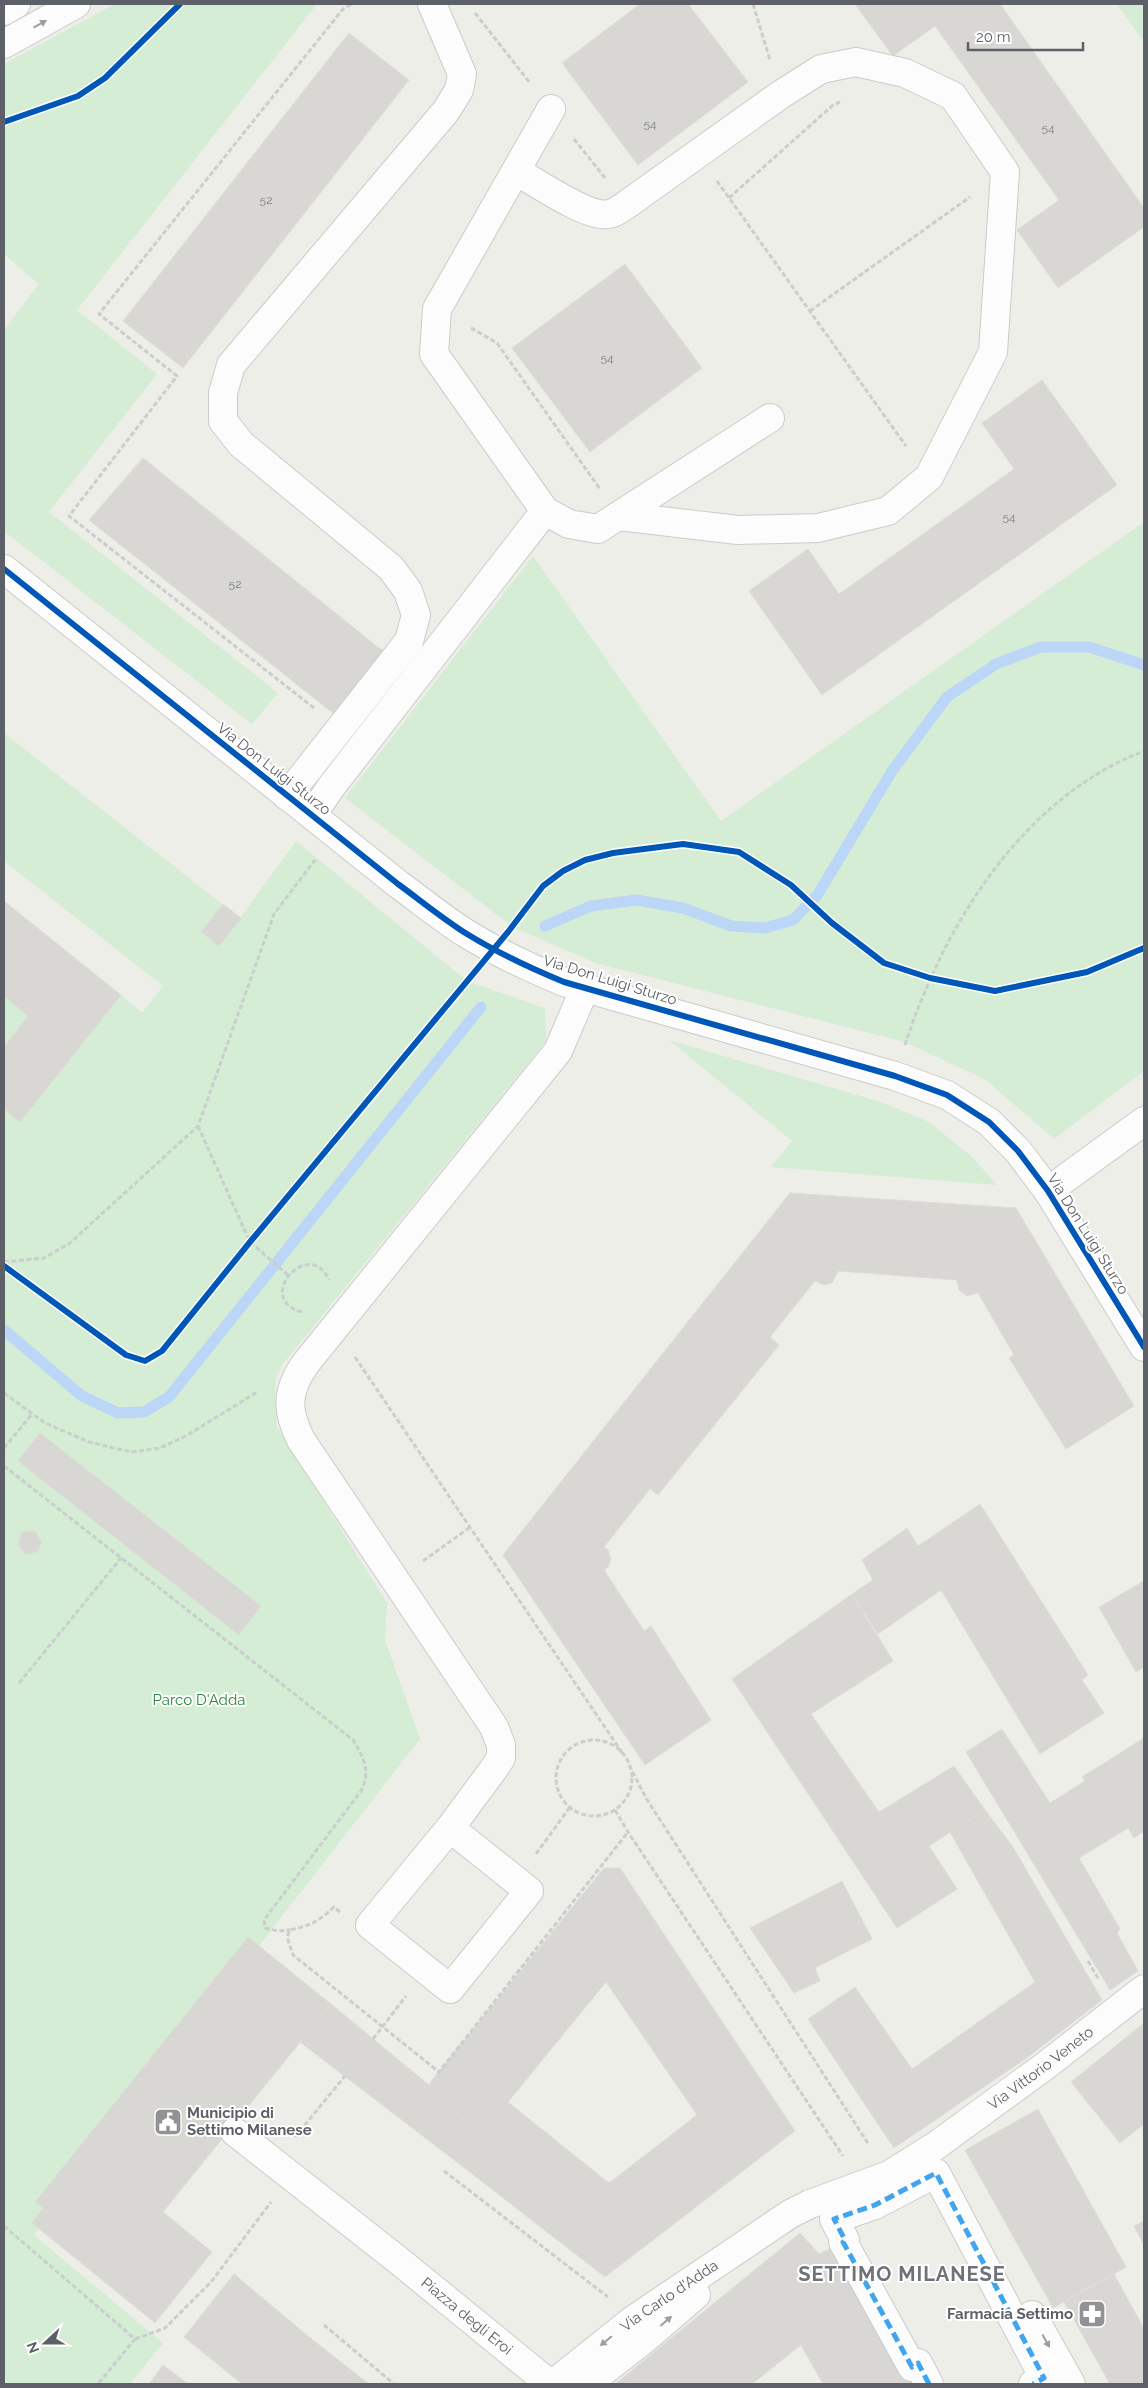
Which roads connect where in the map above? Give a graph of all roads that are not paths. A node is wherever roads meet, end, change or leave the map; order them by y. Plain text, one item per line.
1 (16, 4) edge
2 (76, 4) edge
3 (432, 4) edge
4 (4, 11) edge
5 (4, 44) edge
6 (551, 109) dead end
7 (516, 170) junction
8 (770, 418) dead end
9 (544, 511) junction
10 (619, 516) junction
11 (4, 569) edge
12 (287, 796) junction
13 (312, 815) junction
14 (585, 988) junction
15 (1144, 1121) edge
16 (1048, 1190) junction
17 (1144, 1347) edge
18 (450, 1828) junction
19 (1144, 1989) edge
20 (235, 2132) dead end
21 (934, 2147) junction
22 (790, 2214) junction
23 (552, 2384) edge
24 (587, 2384) edge
25 (929, 2384) edge
26 (1034, 2384) edge
27 (1071, 2384) edge

1 - 4 street
5 -> 2 street
3 - 12 street
6 - 7 street
7 - 9 street
7 - 10 street
8 - 10 street
9 - 10 street
9 - 13 street
11 - 12 street, Via Don Luigi Sturzo
12 - 13 street, Via Don Luigi Sturzo
13 - 14 street, Via Don Luigi Sturzo
14 - 16 street, Via Don Luigi Sturzo
14 - 18 street
15 - 16 street
16 - 17 street, Via Don Luigi Sturzo
18 - 18 street
19 - 21 street, Via Vittorio Veneto
20 - 23 street, Piazza degli Eroi
21 - 22 street, Via Carlo d'Adda
21 -> 27 street
22 -> 23 street, Via Carlo d'Adda
24 -> 22 street, Via Carlo d'Adda
25 - 26 street

